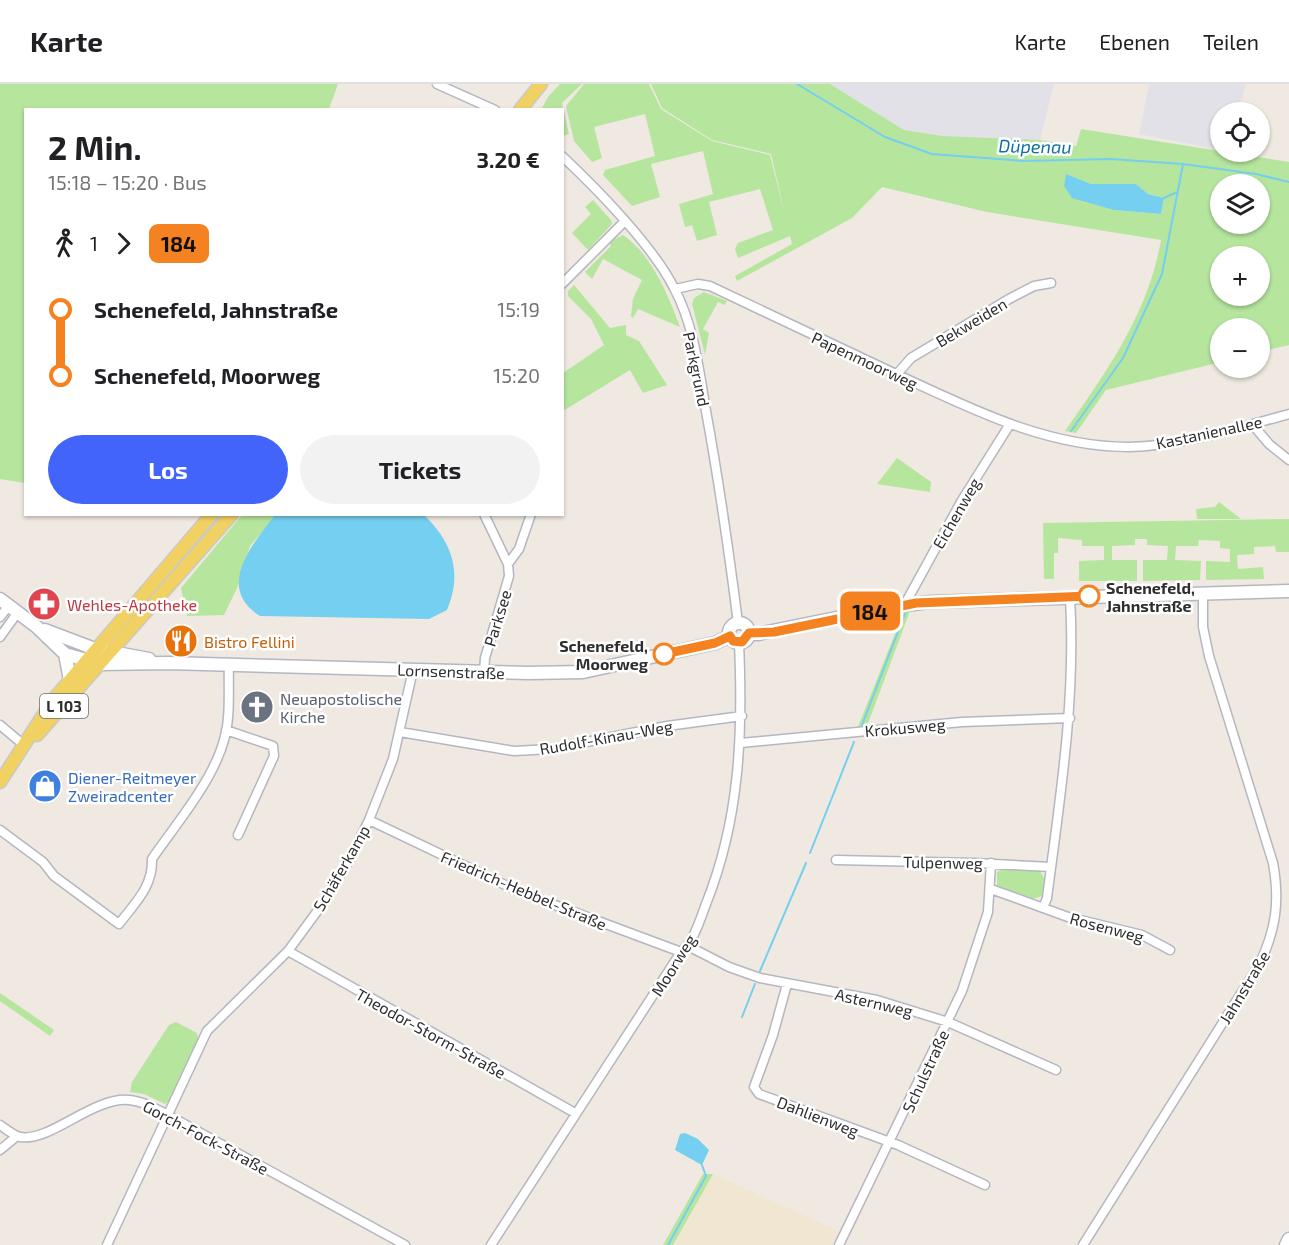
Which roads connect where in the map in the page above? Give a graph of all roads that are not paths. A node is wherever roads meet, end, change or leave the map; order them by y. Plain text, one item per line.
1 (437, 84) edge
2 (541, 84) edge
3 (491, 108) edge
4 (522, 108) edge
5 (564, 158) edge
6 (624, 222) junction
7 (564, 282) edge
8 (1051, 283) dead end
9 (675, 288) junction
10 (897, 374) junction
11 (1289, 414) edge
12 (1010, 424) junction
13 (1252, 424) junction
14 (1057, 437) joint
15 (1289, 460) edge
16 (210, 516) edge
17 (230, 516) edge
18 (485, 516) edge
19 (530, 516) edge
20 (508, 564) junction
21 (1289, 591) edge
22 (1203, 594) junction
23 (1070, 597) junction
24 (905, 604) junction
25 (9, 605) edge
26 (0, 617) edge
27 (738, 623) junction
28 (37, 627) junction
29 (749, 633) junction
30 (0, 635) edge
31 (735, 639) junction
32 (95, 649) junction
33 (111, 652) junction
34 (65, 654) junction
35 (85, 662) junction
36 (168, 663) junction
37 (100, 664) junction
38 (229, 665) junction
39 (413, 670) junction
40 (484, 672) junction
41 (70, 680) junction
42 (742, 716) junction
43 (1070, 718) junction
44 (0, 725) edge
45 (226, 730) junction
46 (400, 732) junction
47 (741, 743) junction
48 (25, 746) junction
49 (0, 782) edge
50 (369, 820) junction
51 (0, 830) edge
52 (237, 835) dead end
53 (836, 860) dead end
54 (991, 863) junction
55 (1051, 867) junction
56 (991, 889) junction
57 (1043, 908) junction
58 (685, 949) junction
59 (1170, 950) dead end
60 (288, 951) junction
61 (787, 984) junction
62 (948, 1022) junction
63 (1056, 1070) dead end
64 (576, 1113) junction
65 (168, 1115) junction
66 (0, 1125) edge
67 (17, 1136) junction
68 (890, 1143) junction
69 (0, 1150) edge
70 (985, 1185) dead end
71 (1289, 1239) edge
72 (107, 1245) edge
73 (405, 1245) edge
74 (491, 1245) edge
75 (839, 1245) edge
76 (1083, 1245) edge
77 (1286, 1245) edge

1 - 3 street
2 - 4 main road
5 - 6 street, Parkgrund
6 - 7 street
6 - 9 street, Parkgrund
8 - 10 street, Bekweiden
9 - 10 street, Papenmoorweg
9 - 27 street, Parkgrund
10 - 12 street, Papenmoorweg
11 - 13 street, Kastanienallee
12 - 14 street, Papenmoorweg
12 - 24 street, Eichenweg
13 - 14 street, Kastanienallee
13 - 15 street
16 - 32 main road, L 103
17 - 33 main road, L 103
18 - 20 street
19 - 20 street, Parksee
20 - 40 street, Parksee
21 - 22 street
22 - 23 street
22 - 76 street, Jahnstraße
23 - 24 street
23 - 43 street
24 - 29 street
25 - 26 street
25 - 28 street
25 - 30 street
27 - 29 street
27 - 31 street
28 - 32 street, Lornsenstraße
28 - 34 street
29 - 31 street
31 - 40 street, Lornsenstraße
31 - 42 street, Moorweg
32 - 33 street, Lornsenstraße
32 - 35 main road, L 103
32 - 37 street
33 - 36 street, Lornsenstraße
33 - 37 main road, L 103
34 - 35 street, Lornsenstraße
34 - 41 street
35 - 37 street, Lornsenstraße
35 - 41 main road, L 103
36 - 37 street, Lornsenstraße
36 - 38 street, Lornsenstraße
37 - 48 main road, L 103
38 - 39 street, Lornsenstraße
38 - 45 street
39 - 40 street, Lornsenstraße
39 - 46 street, Schäferkamp
41 - 48 main road, L 103
42 - 46 street, Rudolf-Kinau-Weg
42 - 47 street, Moorweg
43 - 47 street, Krokusweg
43 - 55 street
44 - 48 street
45 - 51 street
45 - 52 street
46 - 50 street, Schäferkamp
47 - 58 street, Moorweg
48 - 49 main road, L 103
50 - 58 street, Friedrich-Hebbel-Straße
50 - 60 street, Schäferkamp
53 - 54 street, Tulpenweg
54 - 55 street, Tulpenweg
54 - 56 street, Schulstraße
55 - 57 street
56 - 57 street
56 - 62 street, Schulstraße
57 - 59 street, Rosenweg
58 - 61 street, Asternweg
58 - 64 street, Moorweg
60 - 64 street, Theodor-Storm-Straße
60 - 65 street, Schäferkamp
61 - 62 street, Asternweg
61 - 68 street, Dahlienweg
62 - 63 street, Asternweg
62 - 68 street, Schulstraße
64 - 74 street, Moorweg
65 - 67 street, Gorch-Fock-Straße
65 - 72 street
65 - 73 street, Gorch-Fock-Straße
66 - 67 street
67 - 69 street
68 - 70 street, Dahlienweg
68 - 75 street, Schulstraße
71 - 77 street

